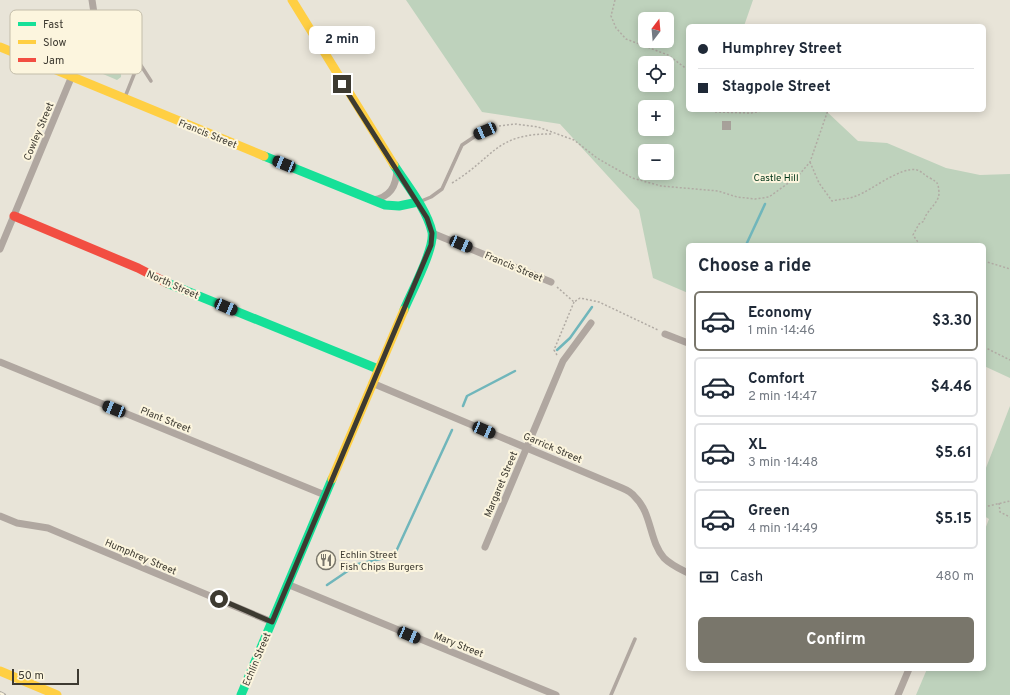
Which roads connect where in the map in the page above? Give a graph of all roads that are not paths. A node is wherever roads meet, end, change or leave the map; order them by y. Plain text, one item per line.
1 (92, 0) edge
2 (292, 0) edge
3 (93, 10) edge
4 (0, 47) edge
5 (10, 51) edge
6 (142, 67) edge
7 (65, 74) edge
8 (73, 74) edge
9 (134, 74) edge
10 (72, 77) junction
11 (151, 81) dead end
12 (125, 98) junction
13 (493, 127) road end
14 (397, 170) junction
15 (371, 200) junction
16 (418, 202) junction
17 (14, 216) junction
18 (432, 233) junction
19 (0, 250) edge
20 (551, 282) road end
21 (591, 323) dead end
22 (666, 334) road end
23 (686, 342) edge
24 (0, 362) edge
25 (378, 369) junction
26 (372, 383) junction
27 (526, 447) junction
28 (325, 495) junction
29 (0, 516) edge
30 (485, 547) dead end
31 (686, 572) edge
32 (287, 584) junction
33 (272, 622) junction
34 (635, 639) dead end
35 (0, 671) edge
36 (908, 671) edge
37 (57, 695) edge
38 (241, 695) edge
39 (556, 695) edge
40 (611, 695) edge
41 (898, 695) edge

1 - 3 street, Cowley Street
2 - 14 street
4 - 5 street, Francis Street
6 - 11 lane
7 - 10 street, Francis Street
8 - 10 street, Cowley Street
9 - 12 lane
10 - 12 street, Francis Street
10 - 17 street, Cowley Street
12 - 15 street, Francis Street
13 - 16 lane
14 - 15 street
14 - 16 street
15 - 16 street, Francis Street
16 - 18 street
17 - 19 street, Cowley Street
17 - 25 street, North Street
18 - 20 street, Francis Street
18 - 25 street, Echlin Street
21 - 27 street, Margaret Street
22 - 23 street
24 - 28 street, Plant Street
25 - 26 street, Echlin Street
26 - 27 street, Garrick Street
26 - 28 street, Echlin Street
27 - 30 street, Margaret Street
27 - 31 street, Garrick Street
28 - 32 street, Echlin Street
29 - 33 street, Humphrey Street
32 - 33 street, Echlin Street
32 - 39 street, Mary Street
33 - 38 street, Echlin Street
34 - 40 lane
35 - 37 street
36 - 41 street

